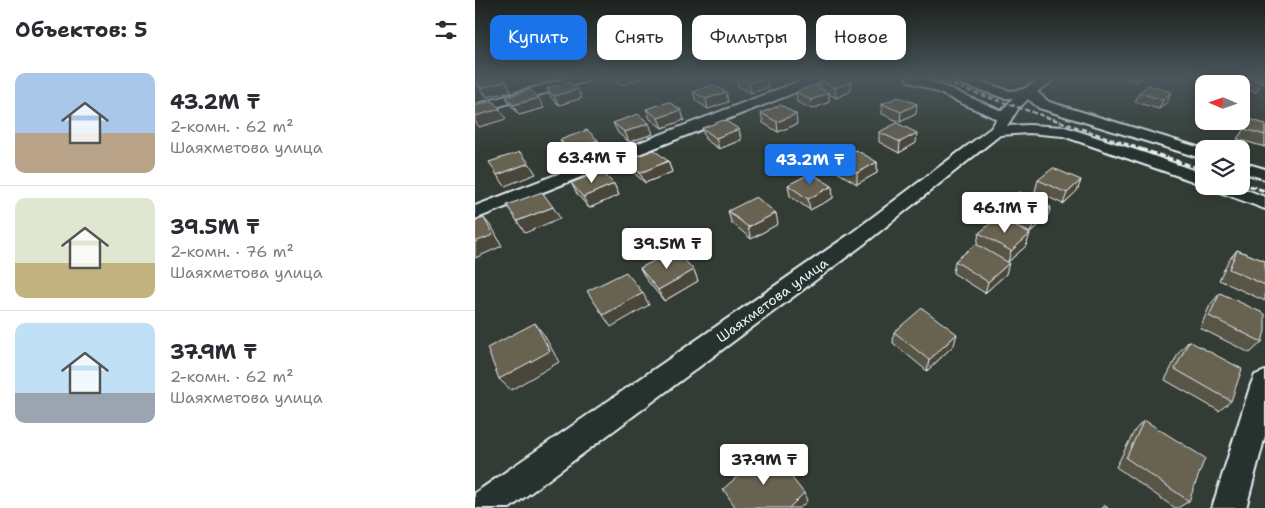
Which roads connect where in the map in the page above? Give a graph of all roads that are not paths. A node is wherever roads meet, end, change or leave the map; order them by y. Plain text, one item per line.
1 (500, 102) edge
2 (760, 102) edge
3 (963, 102) edge
4 (1020, 102) edge
5 (1040, 102) edge
6 (475, 109) edge
7 (1000, 124) junction
8 (1195, 151) edge
9 (1250, 170) edge
10 (1265, 174) edge
11 (1195, 177) edge
12 (1244, 195) edge
13 (1265, 203) edge
14 (475, 213) edge
15 (1265, 384) edge
16 (482, 508) edge
17 (1229, 508) edge

1 - 6 street
2 - 14 street
3 - 7 street
4 - 7 street, Шаяхметова улица
5 - 8 street
7 - 11 street
7 - 16 street, Шаяхметова улица
9 - 10 street
12 - 13 street
15 - 17 street

